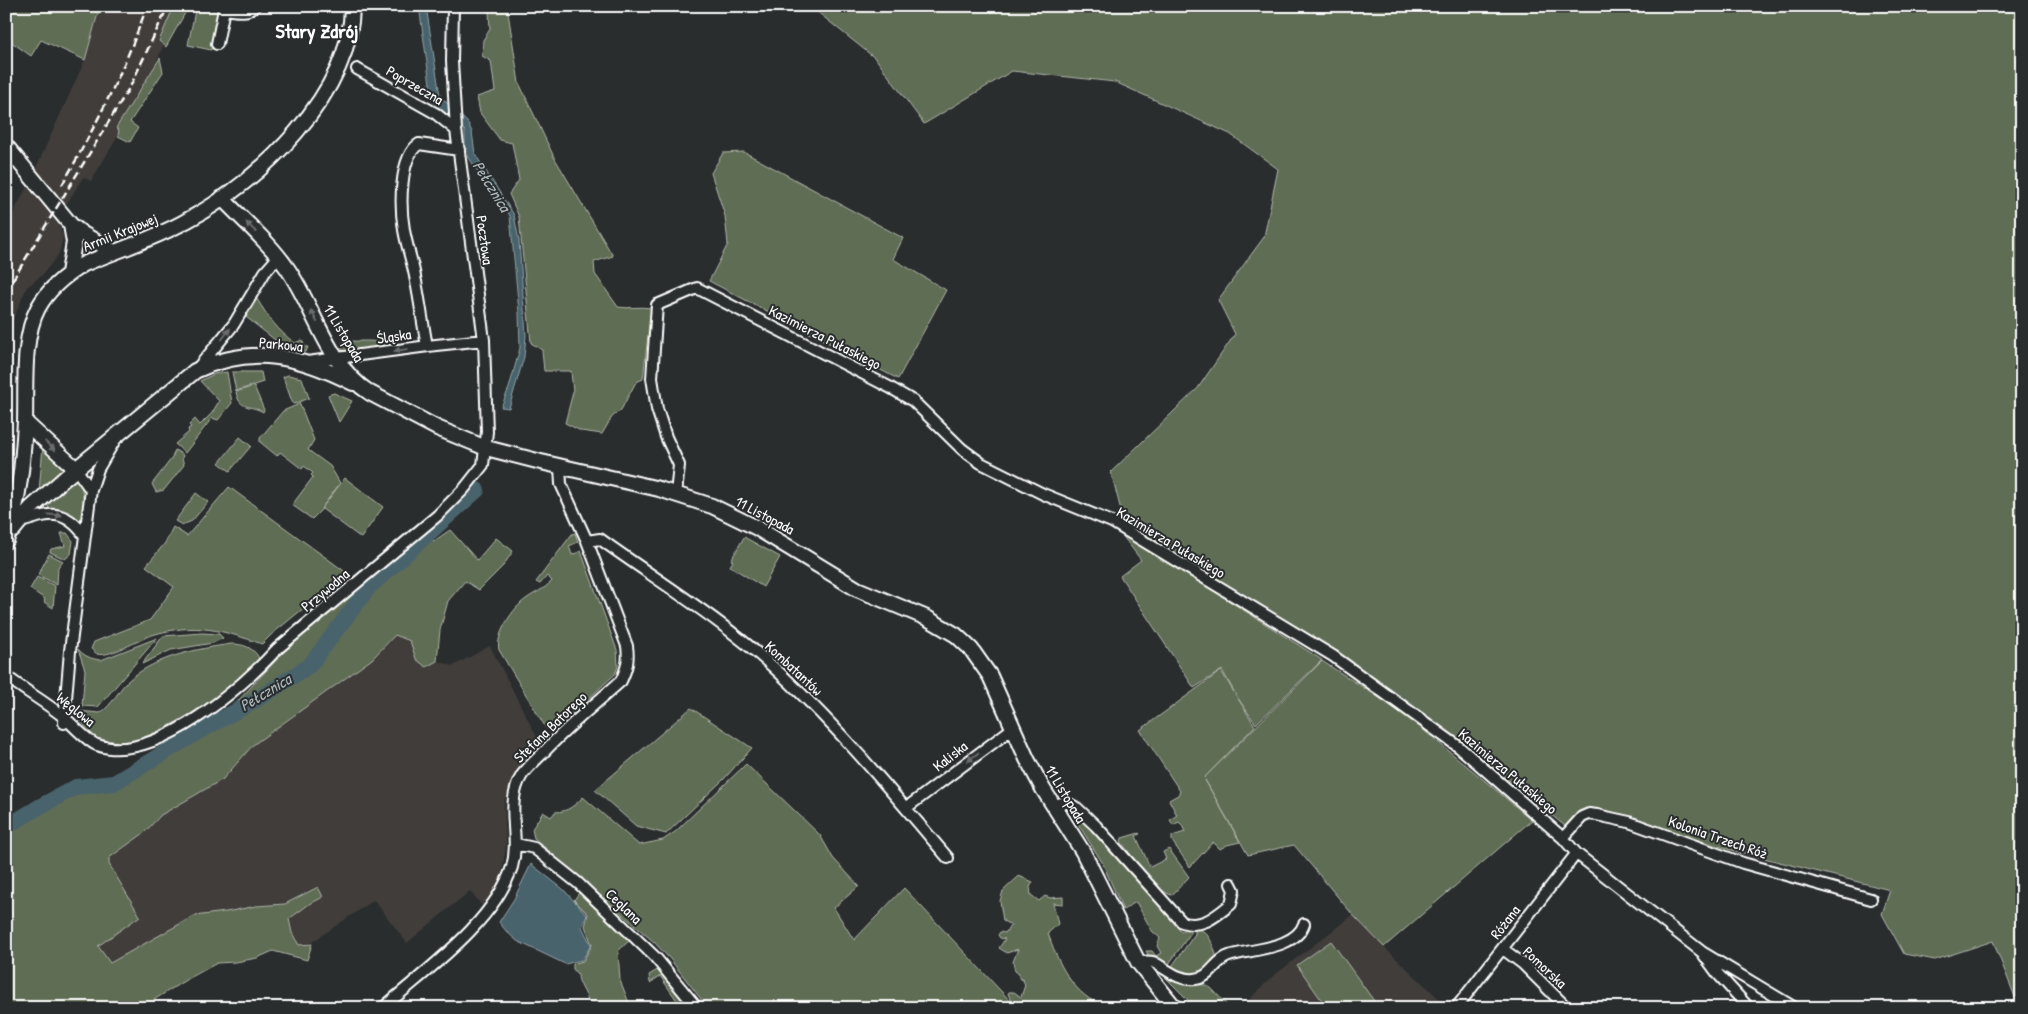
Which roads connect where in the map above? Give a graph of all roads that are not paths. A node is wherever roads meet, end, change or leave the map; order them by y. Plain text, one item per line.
1 (255, 6) edge
2 (352, 6) edge
3 (453, 6) edge
4 (217, 44) dead end
5 (357, 69) dead end
6 (455, 128) junction
7 (6, 146) edge
8 (459, 150) junction
9 (222, 198) junction
10 (71, 225) junction
11 (114, 252) junction
12 (278, 256) junction
13 (69, 273) junction
14 (484, 340) junction
15 (427, 346) junction
16 (337, 359) junction
17 (308, 362) junction
18 (195, 372) junction
19 (361, 387) junction
20 (25, 422) junction
21 (118, 435) junction
22 (486, 448) junction
23 (560, 467) junction
24 (76, 469) junction
25 (91, 490) junction
26 (676, 494) junction
27 (18, 523) junction
28 (85, 536) junction
29 (587, 540) junction
30 (6, 541) edge
31 (6, 676) edge
32 (64, 720) junction
33 (1013, 728) junction
34 (162, 737) joint
35 (1054, 807) junction
36 (906, 808) junction
37 (1563, 838) junction
38 (516, 844) junction
39 (1576, 854) junction
40 (948, 858) dead end
41 (1230, 884) dead end
42 (1870, 899) dead end
43 (1304, 924) dead end
44 (1503, 949) junction
45 (1702, 952) junction
46 (1138, 962) junction
47 (1460, 1006) edge
48 (383, 1008) edge
49 (696, 1008) edge
50 (1175, 1008) edge
51 (1567, 1008) edge
52 (1748, 1008) edge
53 (1795, 1008) edge

1 - 4 street
2 - 9 main road, Armii Krajowej
3 - 6 street, Pocztowa
5 - 6 street, Poprzeczna
6 - 8 street, Pocztowa
7 - 10 main road
8 - 14 street, Pocztowa
8 - 15 street
9 - 11 main road, Armii Krajowej
12 -> 9 main road, 11 Listopada
10 - 11 main road
10 - 13 main road
11 - 13 main road, Armii Krajowej
16 -> 12 main road, 11 Listopada
18 -> 12 street, Parkowa
13 - 20 main road, Armii Krajowej
14 - 15 street, Śląska
14 - 22 street, Pocztowa
15 -> 16 street, Śląska
16 - 17 street, Śląska
16 - 19 main road, 11 Listopada
17 - 18 main road, Parkowa
17 - 19 main road, Parkowa
18 - 21 main road, Parkowa
19 - 22 main road, 11 Listopada
20 -> 24 main road
20 - 30 main road, Armii Krajowej
21 - 24 main road, Parkowa
21 - 25 street
22 - 23 main road, 11 Listopada
22 - 34 street, Przywodna
23 - 26 main road, 11 Listopada
23 - 29 street, Stefana Batorego
24 - 25 street
24 - 27 main road, Parkowa
25 - 28 street
26 - 33 main road, 11 Listopada
26 - 37 street, Kazimierza Pułaskiego
27 -> 28 street
27 - 30 main road, Parkowa
28 - 32 street
29 - 36 street, Kombatantów
29 - 38 street, Stefana Batorego
31 - 32 street, Węglowa
32 - 34 street, Węglowa
33 - 35 main road, 11 Listopada
33 -> 36 street, Kaliska
35 - 41 street
35 - 46 main road, 11 Listopada
36 - 40 street, Kombatantów
37 - 39 street, Kazimierza Pułaskiego
37 - 42 street, Kolonia Trzech Róż
38 - 48 street, Stefana Batorego
38 - 49 street, Ceglana
39 - 44 street, Różana
39 - 45 street, Kazimierza Pułaskiego
43 - 46 street
44 - 47 street, Różana
44 - 51 street, Pomorska
45 - 52 street
45 - 53 street, Kazimierza Pułaskiego
46 - 50 main road, 11 Listopada

